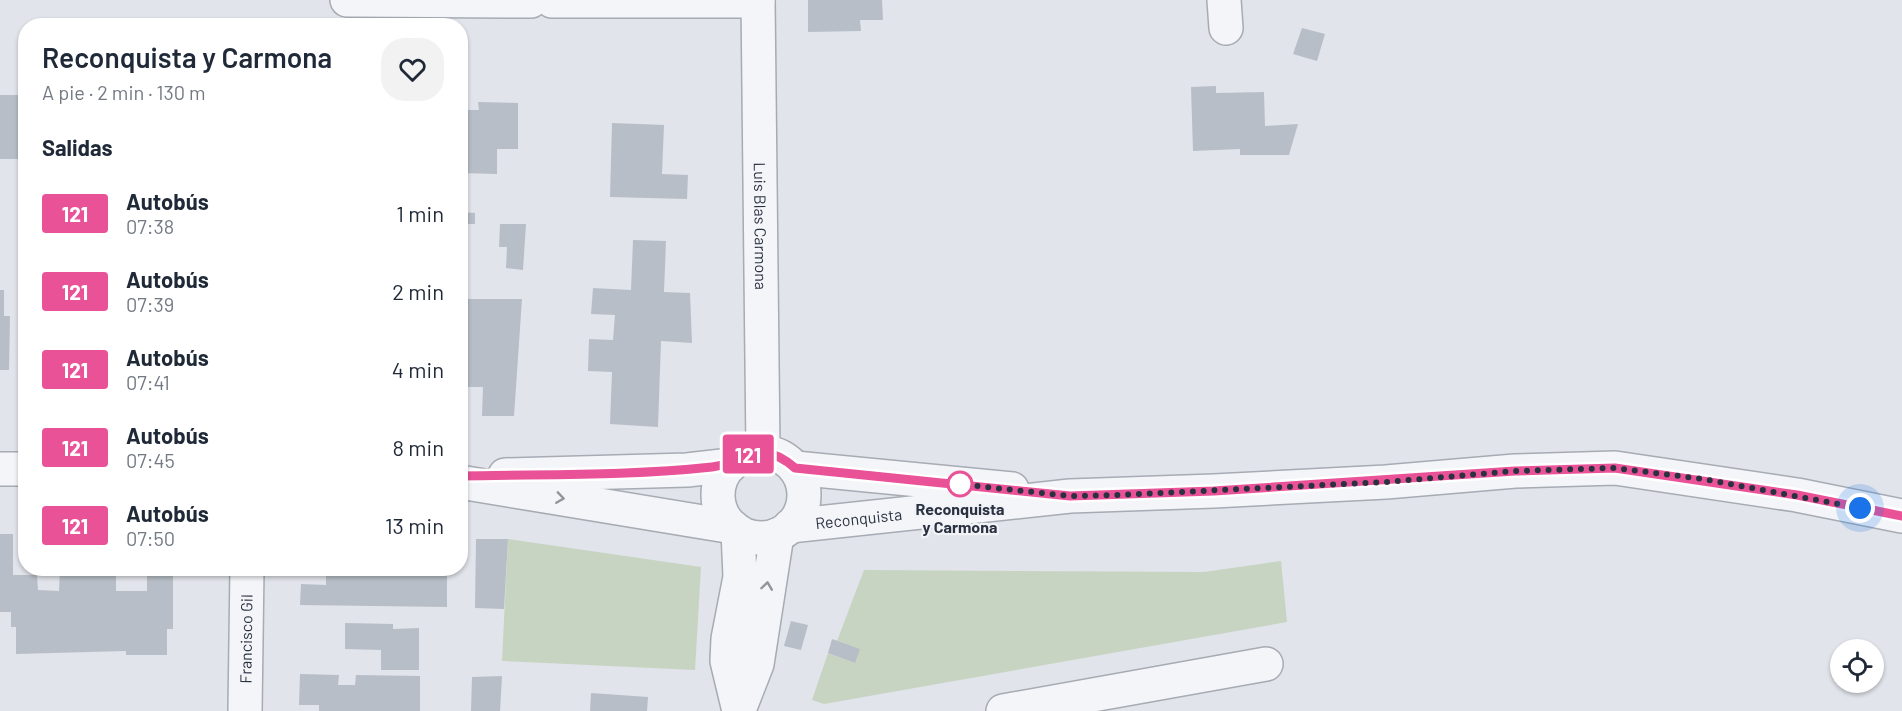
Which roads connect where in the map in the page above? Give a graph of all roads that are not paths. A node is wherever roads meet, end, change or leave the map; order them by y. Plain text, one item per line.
1 (347, 0) edge
2 (758, 0) edge
3 (542, 1) edge
4 (763, 452) junction
5 (730, 465) junction
6 (795, 468) junction
7 (0, 469) edge
8 (18, 469) edge
9 (468, 476) edge
10 (468, 483) edge
11 (1070, 496) junction
12 (1902, 516) edge
13 (735, 529) junction
14 (784, 530) junction
15 (247, 576) edge
16 (1266, 664) dead end
17 (246, 711) edge
18 (739, 711) edge
19 (1003, 711) edge

1 - 3 street
2 - 3 street
2 - 4 street, Luis Blas Carmona
4 - 5 street
4 - 6 street
5 - 9 street
5 - 13 street
6 - 11 street, Reconquista
6 - 14 street
7 - 8 street
10 -> 13 street
11 - 12 street, Reconquista
11 - 14 street, Reconquista
13 - 14 street
13 - 18 street
18 -> 14 street
15 - 17 street, Francisco Gil
16 - 19 street

